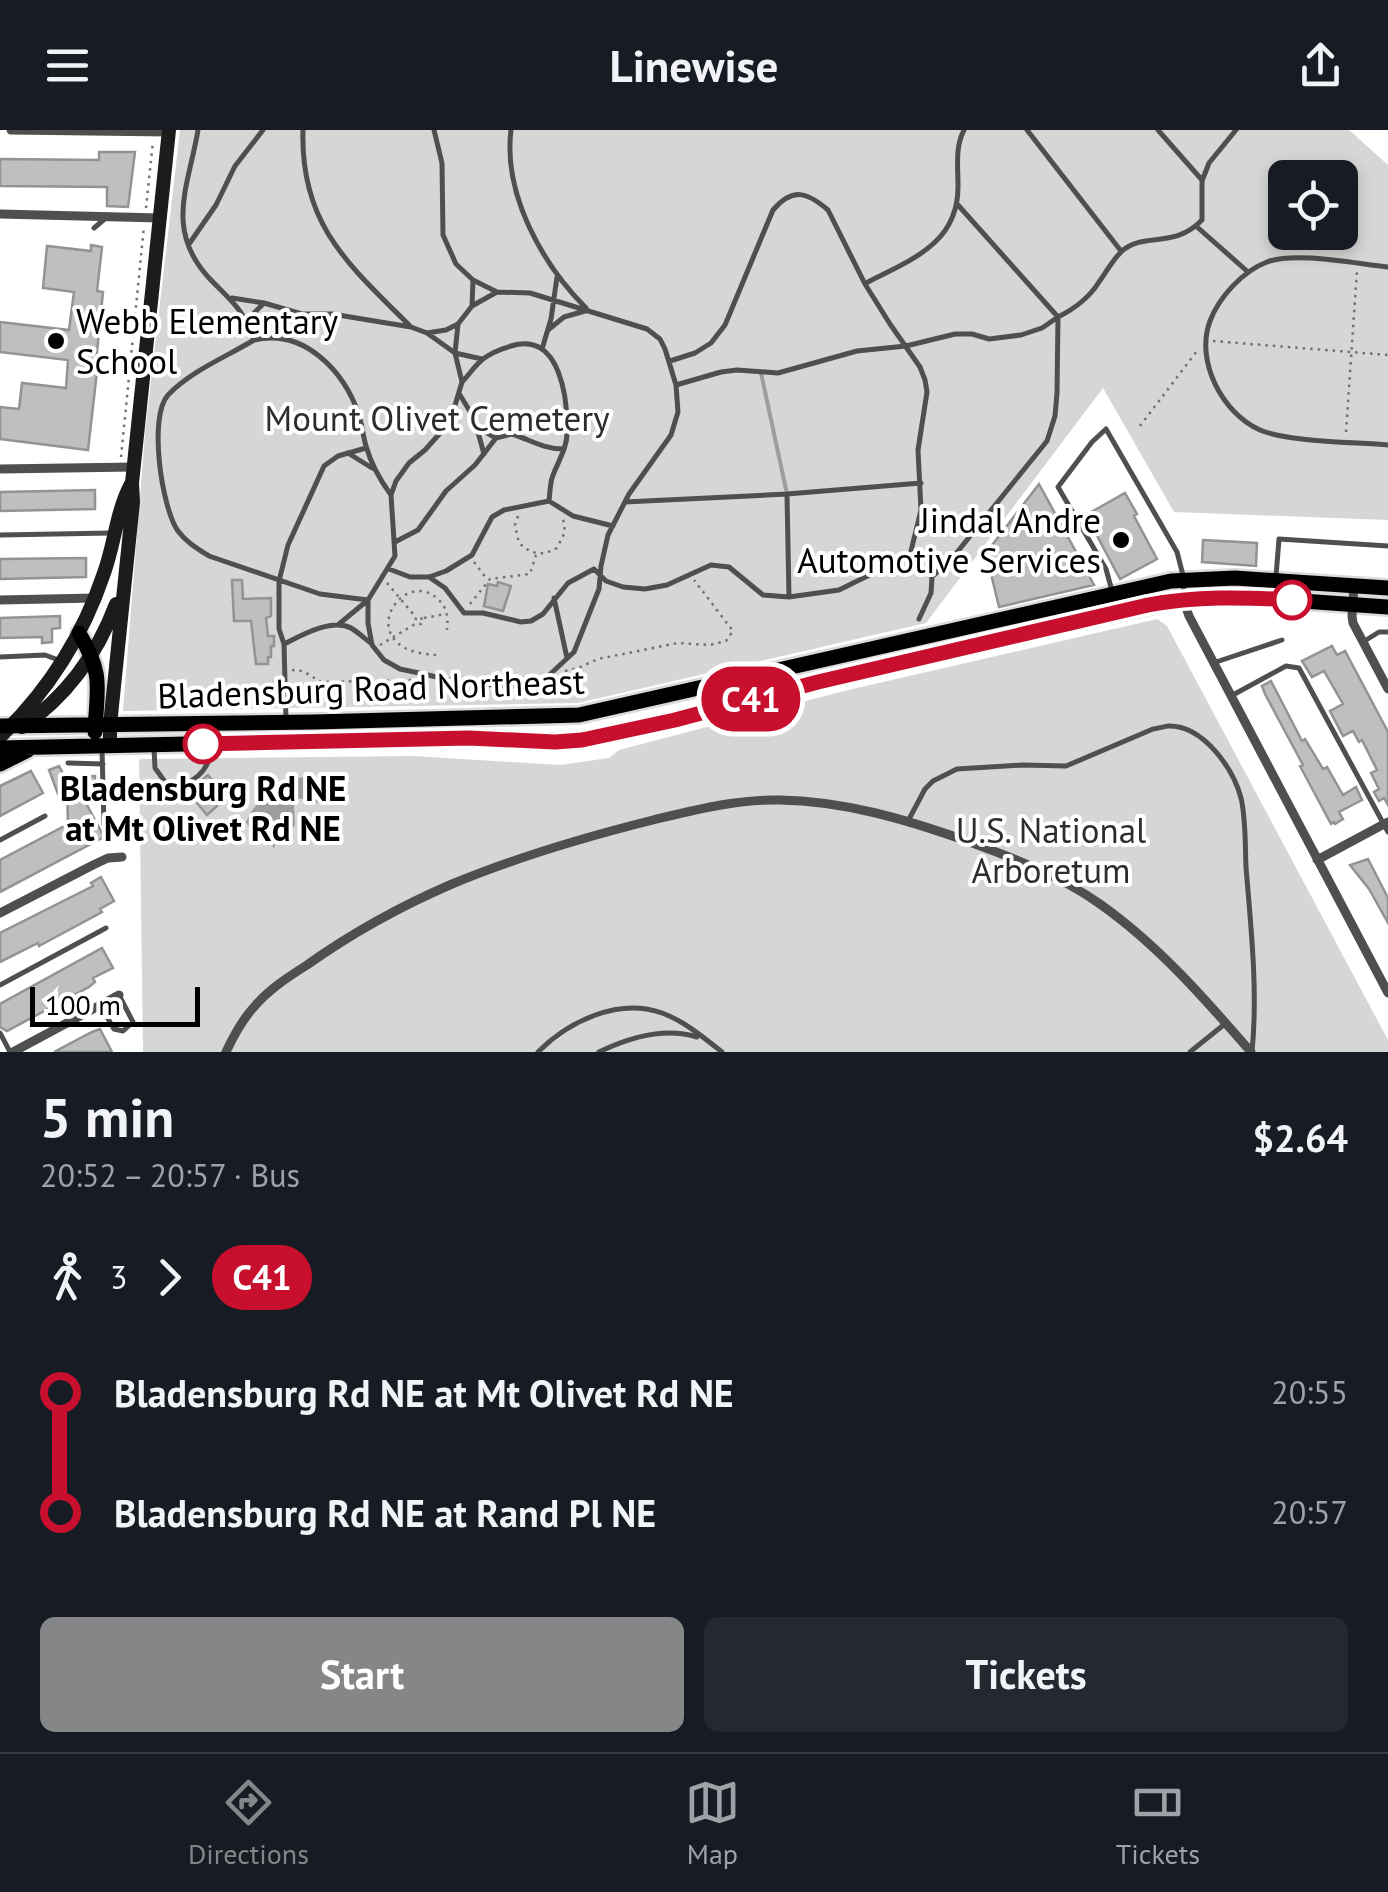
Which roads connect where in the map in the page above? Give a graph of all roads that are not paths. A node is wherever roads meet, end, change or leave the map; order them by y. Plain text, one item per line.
1 (10, 130) edge
2 (198, 130) edge
3 (262, 130) edge
4 (303, 130) edge
5 (434, 130) edge
6 (511, 130) edge
7 (964, 130) edge
8 (1027, 130) edge
9 (1158, 130) edge
10 (1236, 130) edge
11 (164, 131) edge
12 (1202, 180) junction
13 (958, 206) junction
14 (0, 214) edge
15 (107, 216) junction
16 (152, 218) junction
17 (1196, 226) junction
18 (94, 228) dead end
19 (189, 244) junction
20 (1122, 251) junction
21 (1388, 267) edge
22 (1248, 272) junction
23 (557, 274) junction
24 (473, 280) junction
25 (866, 284) junction
26 (497, 292) junction
27 (230, 297) junction
28 (554, 300) junction
29 (264, 303) junction
30 (472, 306) junction
31 (588, 310) junction
32 (1058, 318) junction
33 (249, 323) junction
34 (458, 324) junction
35 (411, 328) junction
36 (548, 330) junction
37 (428, 333) junction
38 (254, 340) junction
39 (906, 346) junction
40 (542, 349) junction
41 (455, 353) junction
42 (482, 360) junction
43 (669, 362) junction
44 (462, 382) junction
45 (676, 385) junction
46 (460, 394) junction
47 (478, 428) junction
48 (496, 438) junction
49 (1388, 445) edge
50 (366, 448) junction
51 (564, 449) junction
52 (348, 453) junction
53 (484, 454) junction
54 (126, 467) junction
55 (0, 469) edge
56 (375, 470) junction
57 (132, 483) junction
58 (921, 483) junction
59 (787, 494) junction
60 (391, 495) junction
61 (549, 501) junction
62 (625, 502) junction
63 (612, 526) junction
64 (114, 533) junction
65 (0, 535) edge
66 (395, 542) junction
67 (1388, 546) edge
68 (910, 555) junction
69 (388, 569) junction
70 (600, 576) junction
71 (932, 577) junction
72 (429, 578) junction
73 (1184, 579) junction
74 (1276, 580) junction
75 (279, 581) junction
76 (124, 582) junction
77 (1354, 586) junction
78 (1388, 588) edge
79 (1113, 594) junction
80 (789, 597) junction
81 (96, 598) junction
82 (554, 598) junction
83 (1184, 598) junction
84 (0, 600) edge
85 (368, 600) junction
86 (1352, 605) junction
87 (1388, 607) edge
88 (919, 619) dead end
89 (990, 622) junction
90 (339, 624) junction
91 (1388, 632) edge
92 (79, 633) junction
93 (995, 640) junction
94 (1282, 640) dead end
95 (1362, 642) junction
96 (284, 644) junction
97 (373, 646) junction
98 (92, 655) junction
99 (0, 656) edge
100 (568, 658) junction
101 (63, 662) junction
102 (1214, 663) junction
103 (1388, 690) edge
104 (1231, 696) junction
105 (286, 722) junction
106 (314, 722) junction
107 (262, 723) junction
108 (102, 725) junction
109 (6, 734) edge
110 (314, 742) junction
111 (262, 743) junction
112 (154, 744) junction
113 (212, 744) junction
114 (102, 746) junction
115 (32, 748) junction
116 (68, 763) dead end
117 (0, 764) edge
118 (103, 764) junction
119 (45, 816) dead end
120 (908, 822) junction
121 (104, 824) dead end
122 (1387, 826) edge
123 (0, 840) edge
124 (122, 858) dead end
125 (1317, 860) junction
126 (0, 914) edge
127 (106, 928) dead end
128 (0, 985) edge
129 (1388, 994) edge
130 (119, 996) joint
131 (100, 1005) junction
132 (1226, 1023) junction
133 (0, 1033) edge
134 (710, 1042) junction
135 (12, 1052) edge
136 (226, 1052) edge
137 (538, 1052) edge
138 (599, 1052) edge
139 (722, 1052) edge
140 (1190, 1052) edge
141 (1252, 1052) edge

1 - 11 street
2 - 19 lane
3 - 19 lane
4 - 35 lane
5 - 24 lane
6 - 23 lane
7 - 13 lane
8 - 20 lane
9 - 12 lane
10 - 12 lane
11 - 16 main road
12 - 17 lane
13 - 25 lane
13 - 32 lane
14 - 15 street
15 - 16 street
15 - 18 lane
16 - 54 main road
17 - 20 lane
17 - 22 lane
19 - 27 lane
20 - 32 lane
21 - 22 lane
22 - 49 lane
23 - 28 lane
23 - 31 lane
24 - 26 lane
24 - 30 lane
25 - 39 lane
25 - 43 lane
26 - 28 lane
26 - 30 lane
27 - 29 lane
27 - 33 lane
28 - 31 lane
28 - 36 lane
29 - 33 lane
29 - 35 lane
30 - 34 lane
31 - 36 lane
31 - 43 lane
32 - 39 lane
32 - 71 lane
33 - 38 lane
34 - 37 lane
34 - 41 lane
35 - 37 lane
36 - 40 lane
37 - 41 lane
38 - 50 lane
38 - 75 lane
39 - 45 lane
39 - 58 lane
40 - 42 lane
40 - 51 lane
41 - 42 lane
41 - 44 lane
42 - 44 lane
43 - 45 lane
44 - 46 lane
45 - 62 lane
46 - 47 lane
46 - 60 lane
47 - 48 lane
47 - 53 lane
48 - 51 lane
48 - 53 lane
50 - 52 lane
50 - 56 lane
51 - 61 lane
52 - 56 lane
52 - 75 lane
53 - 66 lane
54 - 55 street
54 - 57 main road
56 - 60 lane
57 - 64 main road
57 - 76 main road
58 - 59 lane
58 - 68 lane
59 - 62 lane
59 - 80 lane
60 - 66 lane
61 - 63 lane
61 - 72 lane
62 - 63 lane
63 - 70 lane
64 - 65 lane
64 - 81 main road
66 - 69 lane
67 - 74 lane
68 - 71 lane
68 - 80 lane
69 - 72 lane
69 - 85 lane
70 - 80 lane
70 - 82 lane
70 - 100 lane
71 - 88 lane
72 - 82 lane
73 - 74 main road, Bladensburg Road Northeast
73 - 79 main road, Bladensburg Road Northeast
73 - 79 lane
73 - 83 lane
74 - 77 main road, Bladensburg Road Northeast
75 - 85 lane
75 - 96 lane
76 - 98 main road
76 - 108 main road
77 - 78 main road, Bladensburg Road Northeast
77 - 86 street
79 - 89 main road, Bladensburg Road Northeast
81 - 84 street
81 - 92 main road
82 - 100 lane
83 - 86 main road, Bladensburg Road Northeast
83 - 93 main road, Bladensburg Road Northeast
83 - 102 street
85 - 90 lane
85 - 97 lane
86 - 87 main road, Bladensburg Road Northeast
86 - 95 street
89 - 93 main road
89 - 106 main road, Bladensburg Road Northeast
90 - 96 lane
90 - 97 lane
91 - 95 lane
92 - 98 main road
92 - 101 main road
93 - 110 main road, Bladensburg Road Northeast
94 - 102 lane
95 - 103 street
96 - 105 lane
97 - 100 lane
98 - 108 main road
98 - 109 main road
99 - 101 lane
101 - 109 main road
102 - 104 street
104 - 122 lane
104 - 125 street
105 - 106 main road, Bladensburg Road Northeast
105 - 107 main road, Bladensburg Road Northeast
106 - 110 main road
107 - 108 main road, Bladensburg Road Northeast
107 - 111 main road
108 - 109 main road, Bladensburg Road Northeast
108 - 114 main road
109 - 115 main road, Bladensburg Road Northeast
110 - 111 main road, Bladensburg Road Northeast
111 - 113 main road, Bladensburg Road Northeast
112 - 113 main road, Bladensburg Road Northeast
112 - 113 lane
112 - 114 main road, Bladensburg Road Northeast
114 - 115 main road, Bladensburg Road Northeast
114 - 118 lane
115 - 117 main road
116 - 118 lane
118 - 121 lane
119 - 123 lane
120 - 132 street
120 - 136 street
120 - 141 lane
122 - 125 street
124 - 126 street
125 - 129 street
127 - 128 lane
130 - 131 street
130 - 131 lane
131 - 135 street
132 - 140 lane
132 - 141 street
133 - 135 lane
134 - 137 lane
134 - 138 lane
134 - 139 lane

